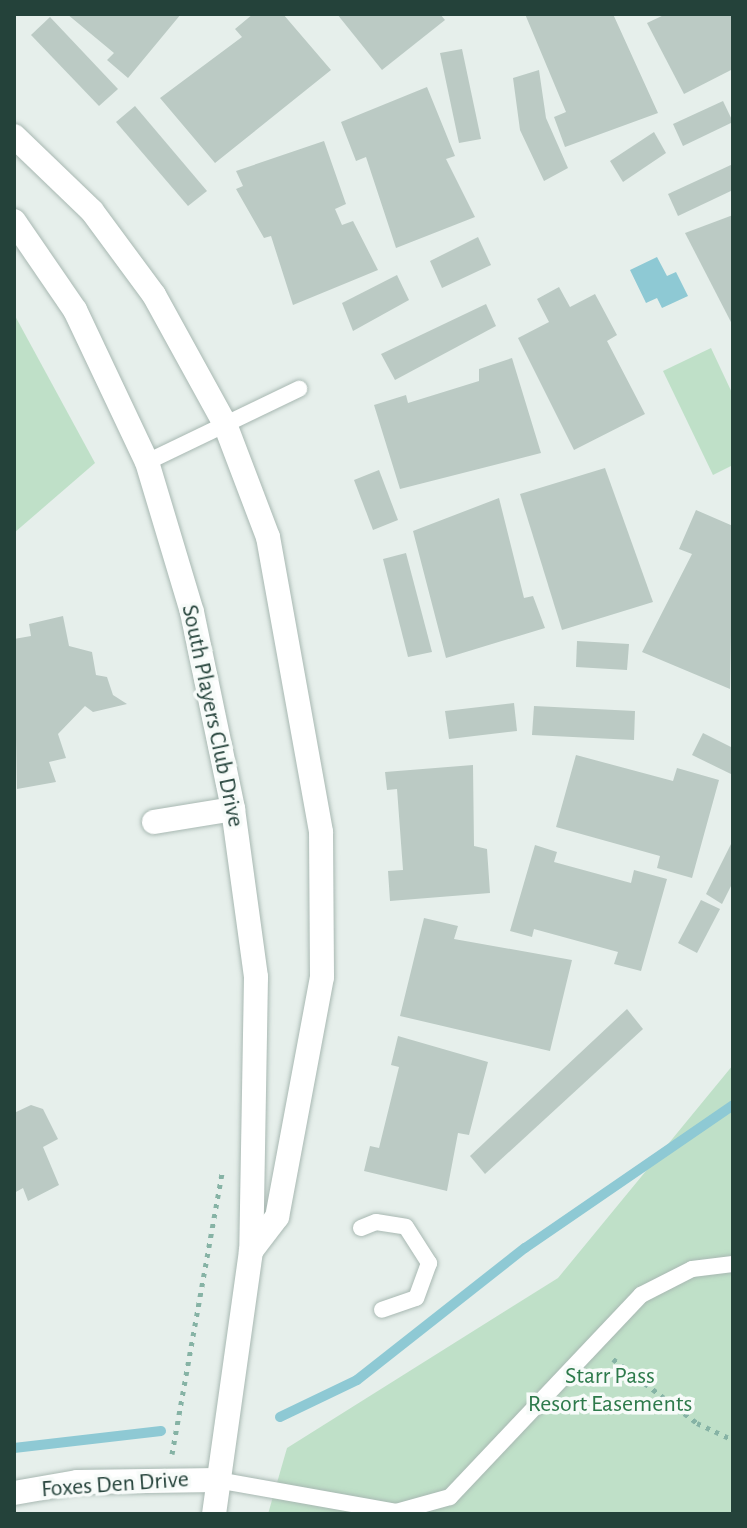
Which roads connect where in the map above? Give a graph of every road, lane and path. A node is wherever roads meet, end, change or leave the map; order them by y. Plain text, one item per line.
1 (14, 136) edge
2 (14, 221) edge
3 (299, 389) dead end
4 (225, 424) junction
5 (147, 462) junction
6 (233, 809) junction
7 (154, 822) dead end
8 (224, 1158) dead end
9 (361, 1228) dead end
10 (251, 1251) junction
11 (733, 1264) edge
12 (382, 1310) dead end
13 (594, 1343) junction
14 (179, 1429) dead end
15 (733, 1440) edge
16 (217, 1480) junction
17 (14, 1493) edge
18 (214, 1514) edge

1 - 4 street, South Players Club Drive
2 - 5 street, South Players Club Drive
3 - 4 lane
4 - 5 lane
4 - 10 street, South Players Club Drive
5 - 6 street, South Players Club Drive
6 - 7 street
6 - 10 street, South Players Club Drive
8 - 14 path
9 - 12 lane
10 - 16 street, South Players Club Drive
11 - 13 lane
13 - 15 path
13 - 16 lane
16 - 17 street, Foxes Den Drive
16 - 18 street, South Players Club Drive

